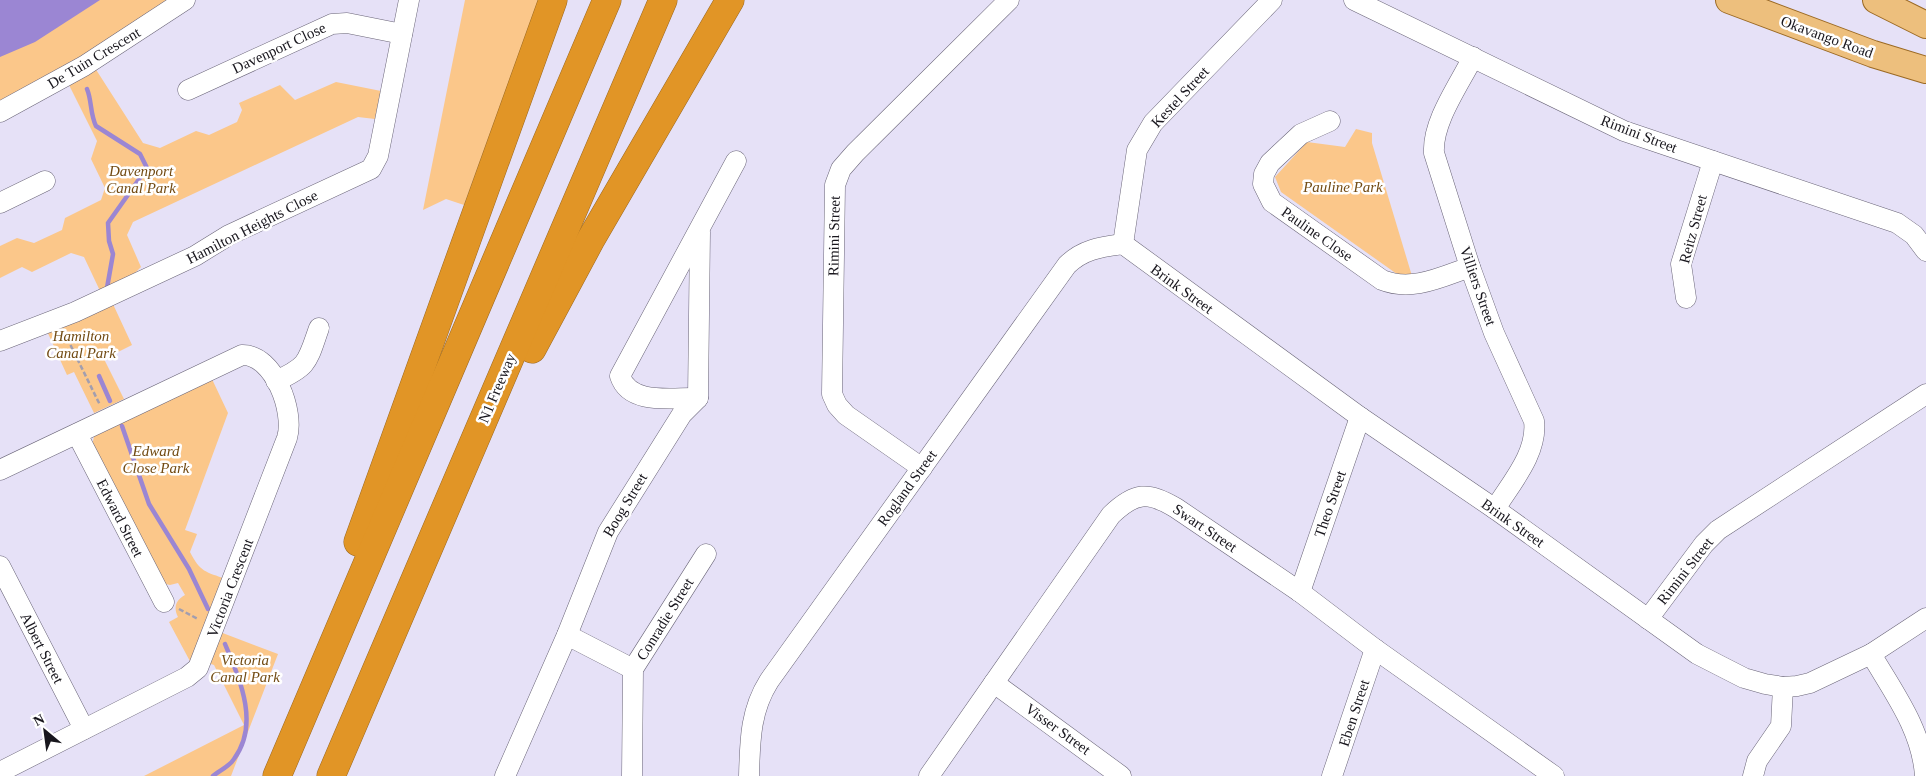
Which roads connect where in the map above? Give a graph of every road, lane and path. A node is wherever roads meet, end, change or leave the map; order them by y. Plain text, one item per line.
1 (185, 0) edge
2 (409, 0) edge
3 (553, 0) edge
4 (606, 0) edge
5 (663, 0) edge
6 (730, 0) edge
7 (1008, 0) edge
8 (1272, 0) edge
9 (1354, 0) edge
10 (1730, 0) edge
11 (1876, 0) edge
12 (1926, 25) edge
13 (402, 34) junction
14 (1473, 57) junction
15 (1926, 70) edge
16 (188, 90) dead end
17 (0, 112) edge
18 (1330, 121) dead end
19 (736, 161) dead end
20 (1713, 161) junction
21 (45, 181) dead end
22 (0, 203) edge
23 (700, 232) junction
24 (1123, 244) junction
25 (1926, 251) edge
26 (1470, 266) junction
27 (1686, 298) dead end
28 (92, 304) junction
29 (319, 328) dead end
30 (0, 341) edge
31 (276, 382) junction
32 (1926, 394) edge
33 (698, 398) junction
34 (1360, 417) junction
35 (107, 419) junction
36 (77, 434) junction
37 (922, 468) junction
38 (0, 470) edge
39 (1495, 509) junction
40 (706, 554) dead end
41 (0, 566) edge
42 (1300, 592) junction
43 (164, 602) joint
44 (1926, 618) edge
45 (1648, 619) junction
46 (215, 628) junction
47 (567, 635) junction
48 (1375, 649) junction
49 (1871, 654) junction
50 (633, 670) junction
51 (373, 678) junction
52 (994, 683) junction
53 (1783, 687) junction
54 (84, 729) junction
55 (291, 744) junction
56 (0, 772) edge
57 (277, 776) edge
58 (331, 776) edge
59 (505, 776) edge
60 (632, 776) edge
61 (749, 776) edge
62 (929, 776) edge
63 (1121, 776) edge
64 (1332, 776) edge
65 (1554, 776) edge
66 (1753, 776) edge
67 (1925, 776) edge

1 - 17 street, De Tuin Crescent
2 - 13 street, Hamilton Heights Close
3 - 55 highway
4 - 55 highway
5 - 51 highway, N1 Freeway
6 - 51 highway
7 - 37 street, Rimini Street
8 - 24 street, Kestel Street
9 - 14 street, Rimini Street
10 - 15 main road, Okavango Road
11 - 12 main road
13 - 16 street, Davenport Close
13 - 28 street, Hamilton Heights Close
14 - 20 street, Rimini Street
14 - 26 street, Villiers Street
18 - 26 street, Pauline Close
19 - 23 street
20 - 25 street, Rimini Street
20 - 27 street, Reitz Street
21 - 22 street
23 - 33 street
23 - 33 street
24 - 34 street, Brink Street
24 - 37 street, Rogland Street
26 - 39 street, Villiers Street
28 - 30 street, Hamilton Heights Close
28 - 35 path
29 - 31 street
31 - 35 street, Victoria Crescent
31 - 46 street, Victoria Crescent
32 - 45 street, Rimini Street
33 - 47 street, Boog Street
34 - 39 street, Brink Street
34 - 42 street, Theo Street
35 - 36 street, Victoria Crescent
36 - 38 street, Victoria Crescent
36 - 43 street, Edward Street
37 - 61 street, Rogland Street
39 - 45 street, Brink Street
40 - 50 street, Conradie Street
41 - 54 street, Albert Street
42 - 48 street, Swart Street
42 - 52 street, Swart Street
43 - 46 path
44 - 49 street, Brink Street
45 - 53 street, Brink Street
46 - 54 street, Victoria Crescent
47 - 50 street
47 - 59 street, Boog Street
48 - 64 street, Eben Street
48 - 65 street, Swart Street
49 - 53 street, Brink Street
49 - 67 street
50 - 60 street, Conradie Street
51 - 58 highway, N1 Freeway
52 - 62 street, Swart Street
52 - 63 street, Visser Street
53 - 66 street
54 - 56 street, Victoria Crescent
55 - 57 highway

